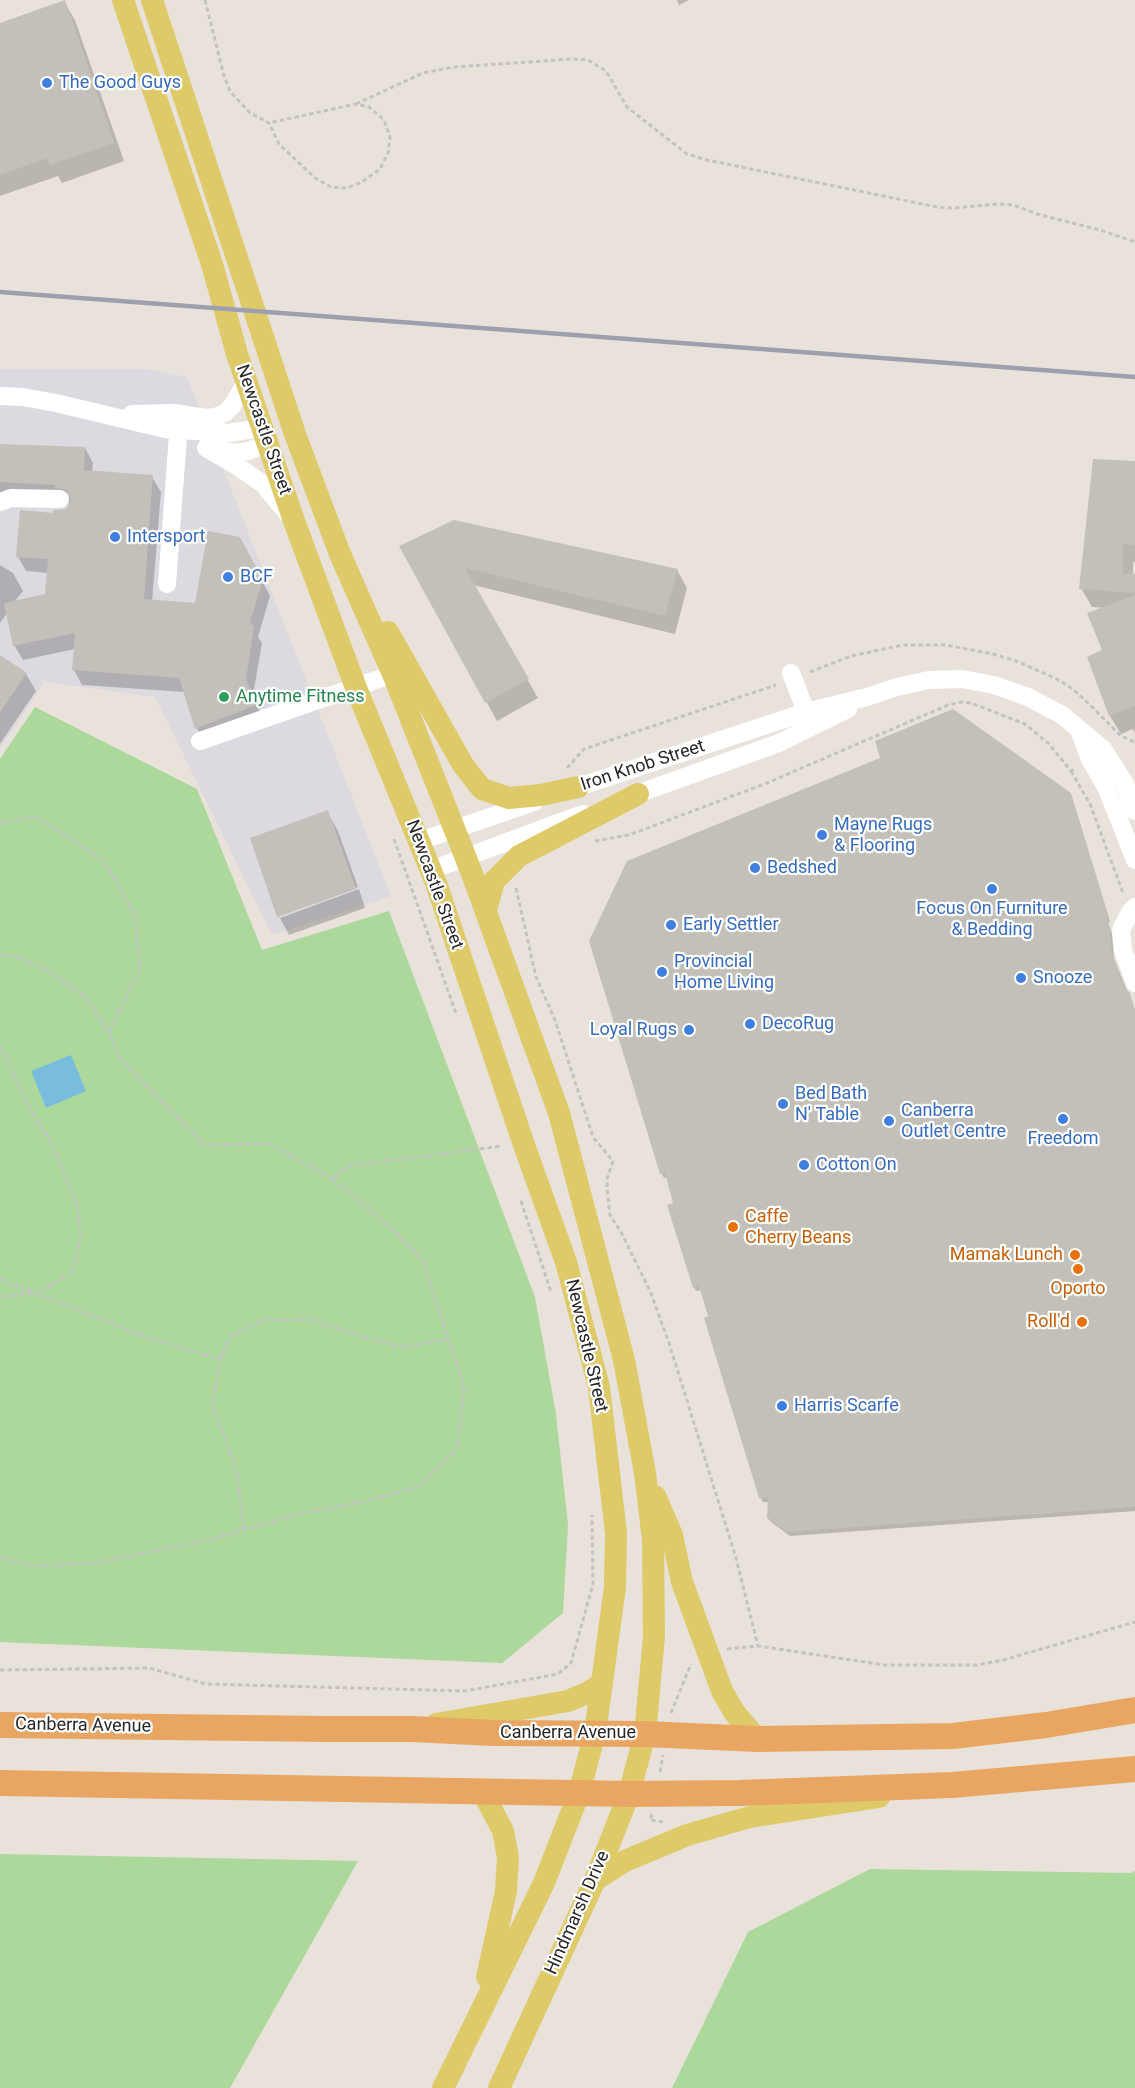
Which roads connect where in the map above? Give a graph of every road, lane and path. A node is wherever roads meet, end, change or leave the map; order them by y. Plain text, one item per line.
1 (123, 0) edge
2 (152, 0) edge
3 (205, 0) edge
4 (356, 104) junction
5 (269, 123) junction
6 (1135, 242) edge
7 (247, 381) junction
8 (0, 396) edge
9 (106, 414) junction
10 (293, 427) junction
11 (172, 432) junction
12 (265, 436) junction
13 (206, 448) junction
14 (60, 499) dead end
15 (0, 502) edge
16 (294, 521) junction
17 (340, 554) junction
18 (167, 584) dead end
19 (393, 674) junction
20 (791, 674) dead end
21 (356, 688) junction
22 (809, 720) junction
23 (1080, 732) junction
24 (200, 741) dead end
25 (1090, 759) junction
26 (1071, 771) junction
27 (1129, 781) edge
28 (578, 787) junction
29 (1107, 789) junction
30 (638, 794) junction
31 (1130, 809) edge
32 (0, 822) edge
33 (454, 828) junction
34 (394, 838) dead end
35 (420, 841) junction
36 (586, 843) dead end
37 (466, 856) junction
38 (1135, 860) edge
39 (431, 870) junction
40 (514, 878) dead end
41 (486, 910) junction
42 (1132, 910) edge
43 (0, 955) edge
44 (1135, 983) edge
45 (458, 1018) dead end
46 (109, 1032) junction
47 (0, 1045) edge
48 (502, 1146) dead end
49 (331, 1178) junction
50 (517, 1191) dead end
51 (0, 1279) edge
52 (37, 1293) junction
53 (551, 1293) dead end
54 (0, 1297) edge
55 (448, 1339) junction
56 (220, 1359) junction
57 (645, 1473) junction
58 (592, 1513) dead end
59 (244, 1530) junction
60 (0, 1558) edge
61 (1135, 1622) edge
62 (758, 1646) junction
63 (734, 1647) dead end
64 (691, 1664) dead end
65 (0, 1670) edge
66 (602, 1684) junction
67 (672, 1708) junction
68 (647, 1709) junction
69 (1135, 1710) edge
70 (0, 1725) edge
71 (411, 1728) junction
72 (595, 1733) junction
73 (656, 1734) junction
74 (757, 1738) junction
75 (1135, 1769) edge
76 (0, 1783) edge
77 (952, 1785) junction
78 (482, 1791) junction
79 (579, 1792) junction
80 (629, 1794) junction
81 (656, 1794) junction
82 (650, 1820) dead end
83 (595, 1880) junction
84 (476, 2022) junction
85 (443, 2088) edge
86 (499, 2088) edge

1 - 7 main road, Newcastle Street
2 - 10 main road, Newcastle Street
3 - 5 path
4 - 5 path
4 - 5 path
4 - 6 path
7 - 9 street
7 - 12 main road, Newcastle Street
8 - 9 street
9 - 11 street
10 - 12 main road
10 - 17 main road, Newcastle Street
11 - 12 street
11 - 13 street
11 - 18 street
12 - 13 street
12 - 16 main road, Newcastle Street
13 - 16 street
14 - 15 street
16 - 21 main road, Newcastle Street
17 - 19 main road, Newcastle Street
17 - 28 main road
19 - 21 street
19 - 33 main road, Newcastle Street
20 - 22 street
21 - 24 street
21 - 35 main road, Newcastle Street
22 - 23 street, Iron Knob Street
22 - 28 street, Iron Knob Street
22 - 30 street, Iron Knob Street
23 - 25 street, Iron Knob Street
23 - 27 street, Iron Knob Street
25 - 26 path
25 - 29 street, Iron Knob Street
26 - 36 path
26 - 42 path
27 - 29 street
27 - 31 street, Iron Knob Street
28 - 33 street, Iron Knob Street
29 - 31 street, Iron Knob Street
30 - 37 street, Iron Knob Street
30 - 41 main road
31 - 38 street, Iron Knob Street
32 - 46 path
33 - 35 street, Iron Knob Street
33 - 37 main road, Newcastle Street
34 - 45 path
35 - 39 main road, Newcastle Street
37 - 39 street, Iron Knob Street
37 - 41 main road, Newcastle Street
39 - 66 main road, Newcastle Street
40 - 62 path
41 - 57 main road, Newcastle Street
42 - 44 street
43 - 46 path
46 - 49 path
47 - 52 path
48 - 49 path
49 - 55 path
50 - 53 path
51 - 52 path
52 - 54 path
52 - 56 path
55 - 56 path
55 - 59 path
56 - 59 path
57 - 68 main road, Newcastle Street
57 - 74 main road
58 - 65 path
59 - 60 path
61 - 62 path
62 - 63 path
64 - 67 path
66 - 71 main road
66 - 72 main road, Newcastle Street
67 - 68 path
67 - 73 path
68 - 73 main road, Newcastle Street
69 - 74 highway, Canberra Avenue
70 - 71 highway, Canberra Avenue
71 - 72 highway, Canberra Avenue
72 - 73 highway, Canberra Avenue
72 - 79 main road, Newcastle Street
73 - 74 highway, Canberra Avenue
73 - 80 main road, Hindmarsh Drive
73 - 81 path
75 - 77 highway
76 - 78 highway
77 - 81 highway
77 - 83 main road
78 - 79 highway
78 - 84 main road
79 - 80 highway
79 - 84 main road
80 - 81 highway
80 - 83 main road, Hindmarsh Drive
81 - 82 path
83 - 86 main road, Hindmarsh Drive
84 - 85 main road

